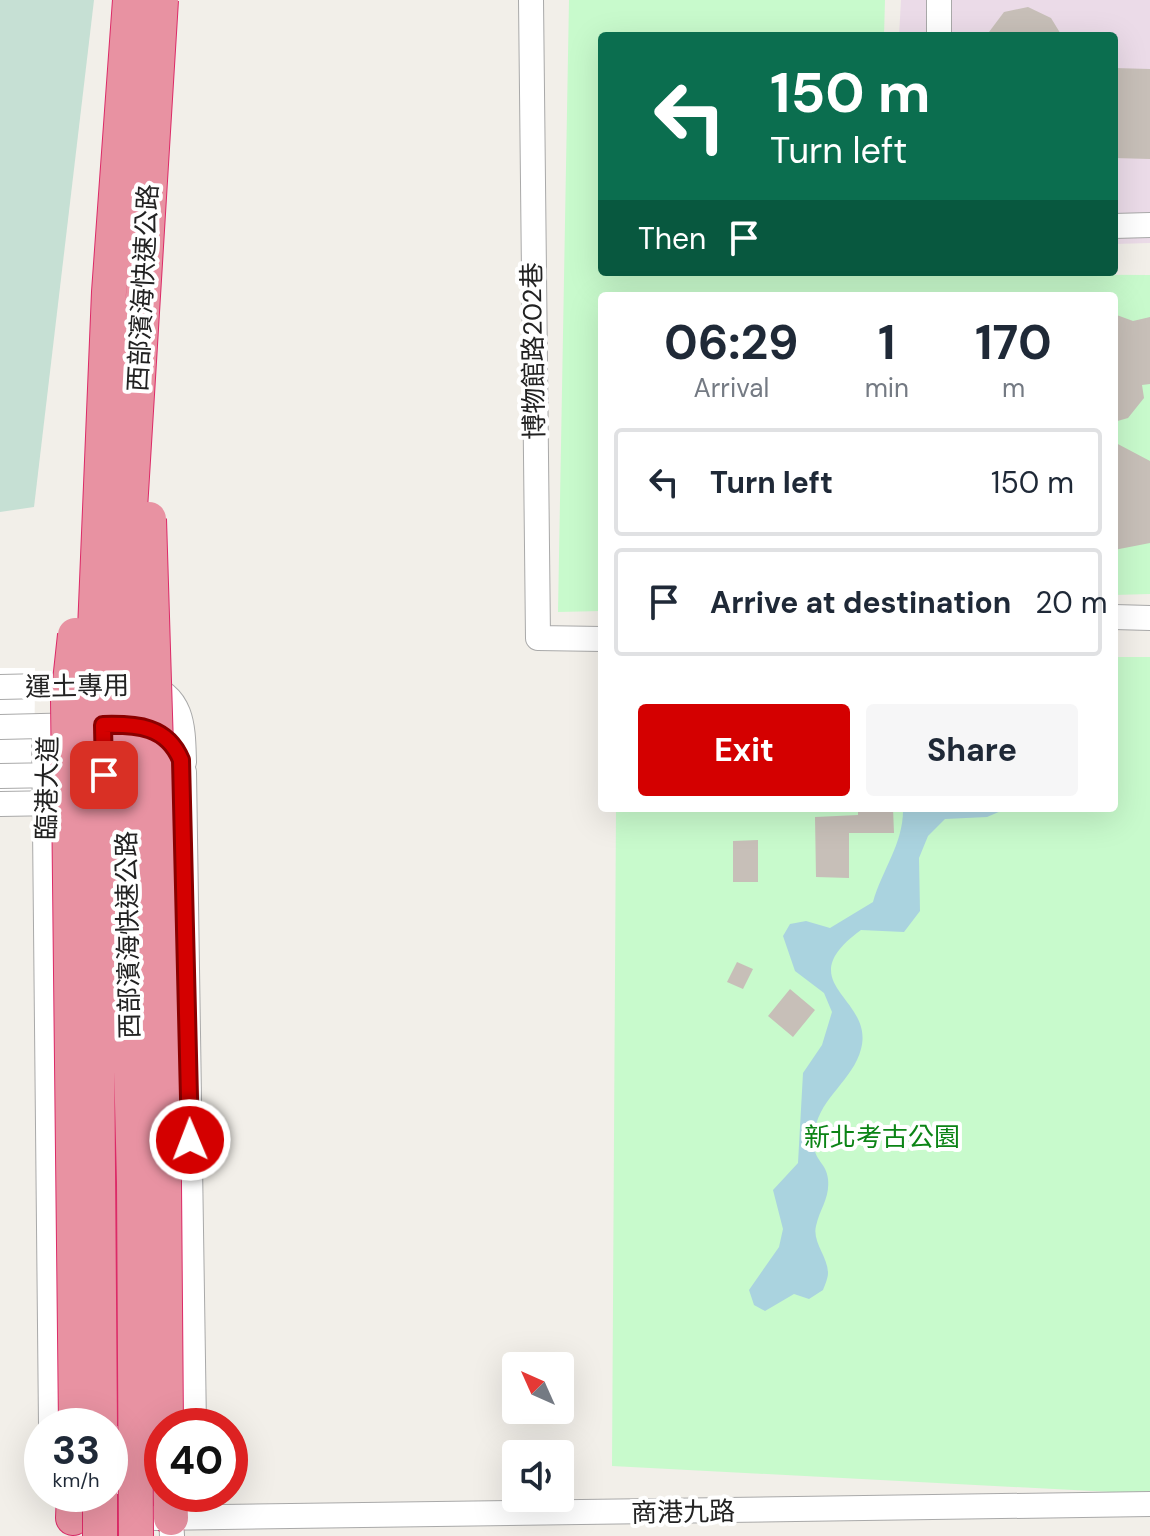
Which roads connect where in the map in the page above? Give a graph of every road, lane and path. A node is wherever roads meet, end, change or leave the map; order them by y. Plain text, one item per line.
1 (130, 0) edge
2 (161, 0) edge
3 (531, 0) edge
4 (939, 0) edge
5 (939, 32) edge
6 (1150, 225) edge
7 (1118, 226) edge
8 (126, 294) junction
9 (1118, 617) edge
10 (1150, 618) edge
11 (598, 639) edge
12 (0, 687) edge
13 (109, 724) junction
14 (44, 726) junction
15 (0, 727) edge
16 (184, 772) junction
17 (104, 775) junction
18 (0, 776) edge
19 (44, 776) junction
20 (45, 803) junction
21 (110, 803) junction
22 (0, 804) edge
23 (51, 1408) edge
24 (76, 1408) edge
25 (100, 1408) edge
26 (110, 1408) edge
27 (166, 1408) edge
28 (194, 1408) edge
29 (1150, 1504) edge
30 (161, 1512) edge
31 (226, 1512) edge
32 (99, 1520) edge
33 (552, 1525) edge

1 - 8 highway, 西部濱海快速公路, bridge
2 - 8 highway, 西部濱海快速公路, bridge
3 - 11 street, 博物館路202巷
4 - 5 street
6 - 7 street
8 - 24 highway, bridge
8 - 25 highway, 西部濱海快速公路, bridge
8 - 27 highway, bridge
8 - 32 highway, 西部濱海快速公路, bridge
9 - 10 street
12 - 16 street, 運土專用
13 - 14 street, 臨港大道
13 - 16 street, 臨港大道
13 - 17 street
13 - 21 street
14 - 15 street
14 - 19 street, 臨港大道
16 - 28 street, 臨港大道
17 - 19 street
17 - 21 street
18 - 19 street
19 - 20 street, 臨港大道
20 - 21 street
20 - 22 street
20 - 23 street, 臨港大道
21 - 26 street
21 - 32 street
29 - 33 street, 商港九路
30 - 32 street, 商港九路
31 - 33 street, 商港九路

